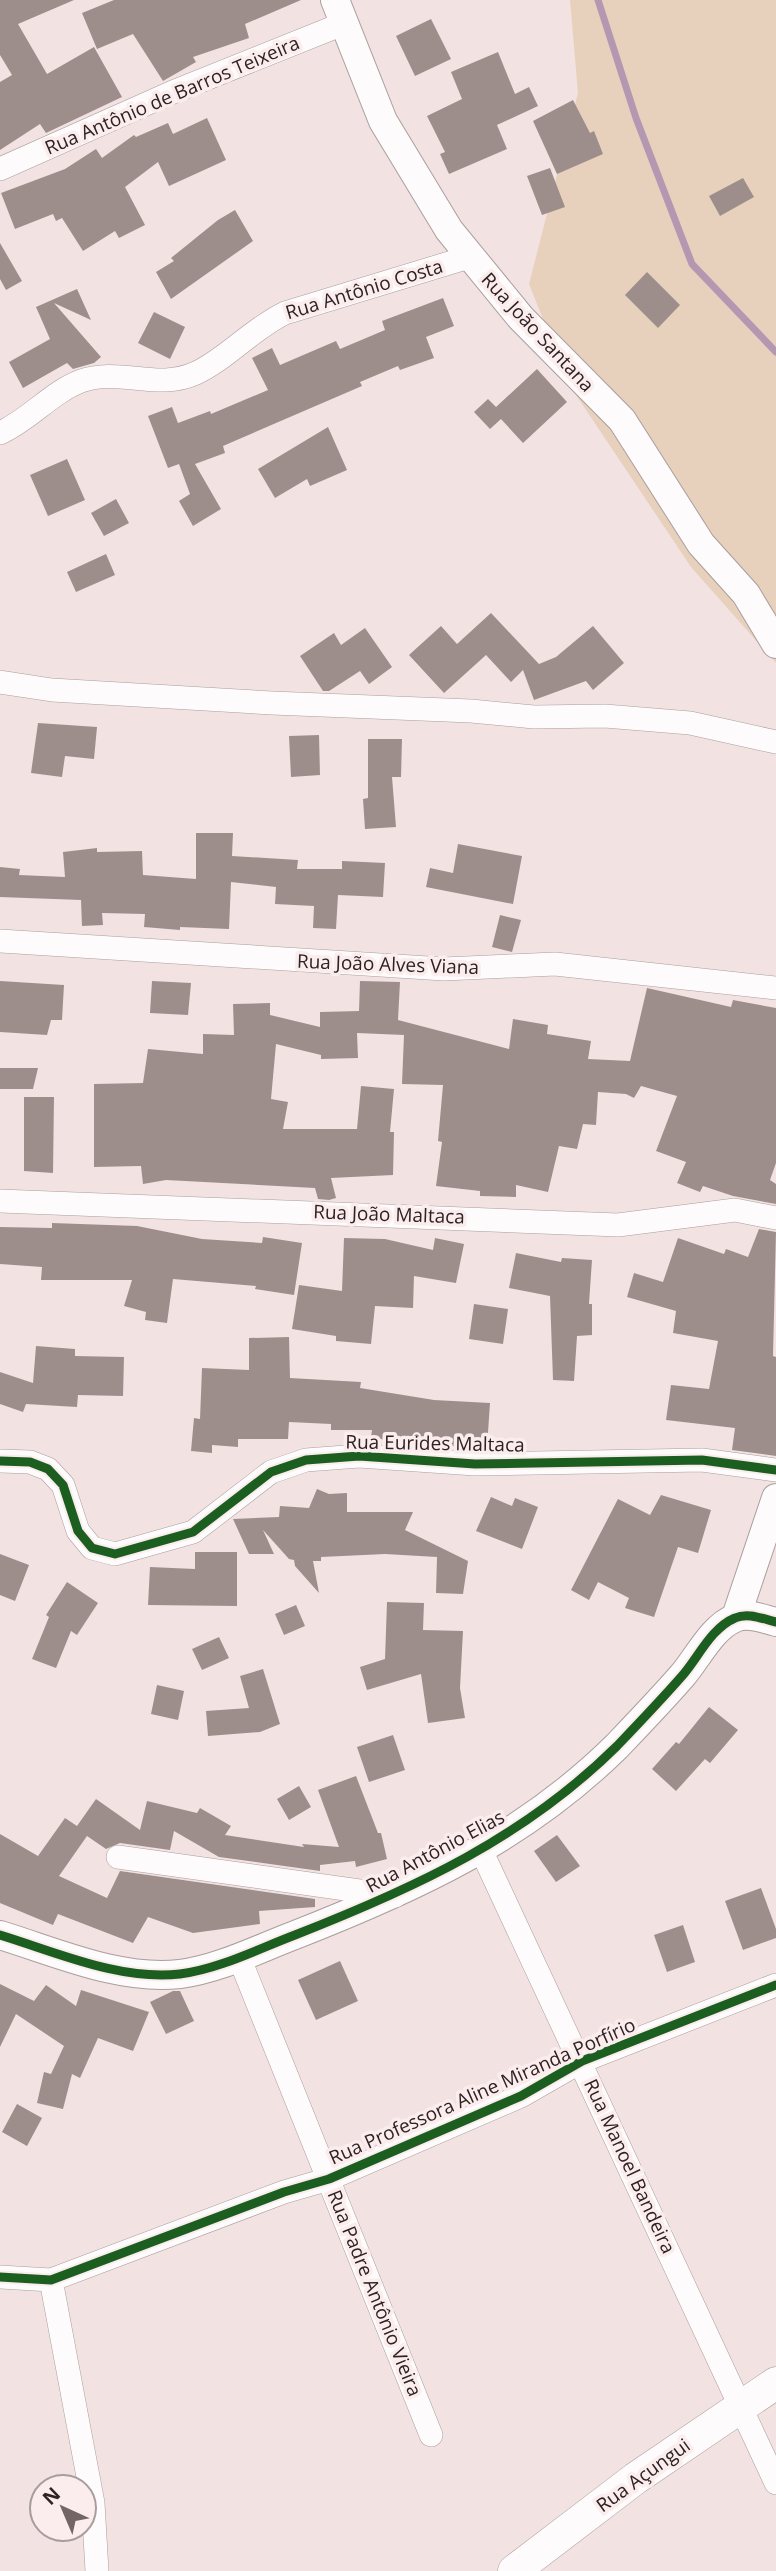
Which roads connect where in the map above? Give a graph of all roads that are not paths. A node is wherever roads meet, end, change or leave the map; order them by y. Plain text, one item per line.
1 (340, 11) edge
2 (0, 169) edge
3 (469, 257) junction
4 (0, 433) edge
5 (776, 644) edge
6 (0, 682) edge
7 (776, 742) edge
8 (0, 941) edge
9 (776, 988) edge
10 (0, 1201) edge
11 (776, 1218) edge
12 (0, 1461) edge
13 (776, 1470) edge
14 (776, 1498) edge
15 (736, 1617) junction
16 (776, 1622) edge
17 (481, 1850) junction
18 (118, 1857) dead end
19 (395, 1896) junction
20 (0, 1935) edge
21 (239, 1957) junction
22 (776, 1985) edge
23 (582, 2062) junction
24 (329, 2179) junction
25 (0, 2277) edge
26 (51, 2280) junction
27 (776, 2383) edge
28 (740, 2406) junction
29 (431, 2435) dead end
30 (776, 2483) edge
31 (97, 2571) edge
32 (514, 2571) edge

1 - 2 street, Rua Antônio de Barros Teixeira
1 - 3 street, Rua João Santana
3 - 4 street, Rua Antônio Costa
3 - 5 street, Rua João Santana
6 - 7 street
8 - 9 street, Rua João Alves Viana
10 - 11 street, Rua João Maltaca
12 - 13 street, Rua Eurides Maltaca
14 - 15 street
15 - 16 street
15 - 17 street, Rua Antônio Elias
17 - 19 street, Rua Antônio Elias
17 - 23 street, Rua Manoel Bandeira
18 - 19 street, Rua Antônio Elias
19 - 21 street, Rua Antônio Elias
20 - 21 street, Rua Antônio Elias
21 - 24 street, Rua Padre Antônio Vieira
22 - 23 street, Rua Professora Aline Miranda Porfírio
23 - 24 street, Rua Professora Aline Miranda Porfírio
23 - 28 street, Rua Manoel Bandeira
24 - 26 street, Rua Professora Aline Miranda Porfírio
24 - 29 street, Rua Padre Antônio Vieira
25 - 26 street, Rua Professora Aline Miranda Porfírio
26 - 31 street
27 - 28 main road, Rua Açungui
28 - 30 street, Rua Manoel Bandeira
28 - 32 main road, Rua Açungui

